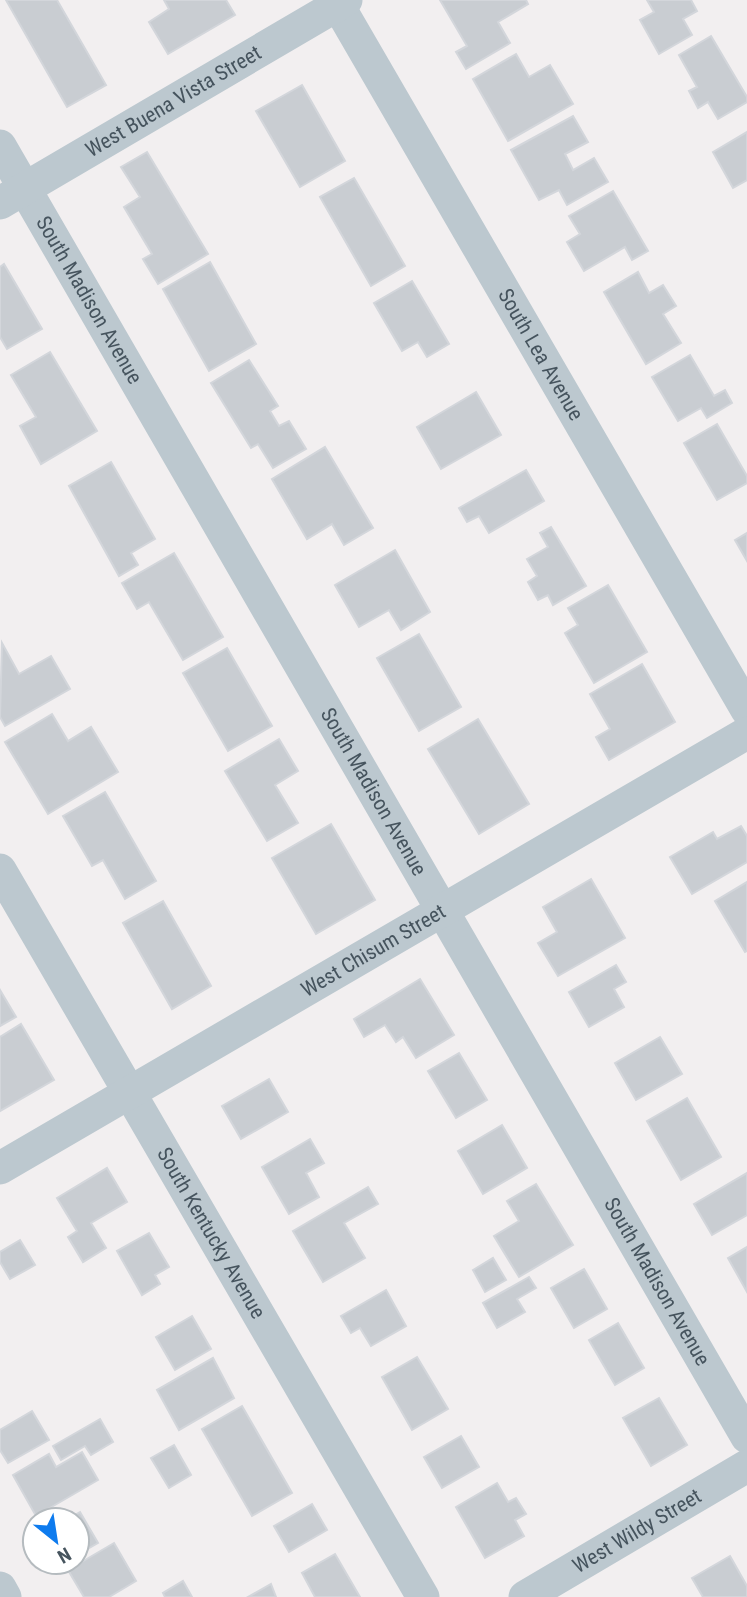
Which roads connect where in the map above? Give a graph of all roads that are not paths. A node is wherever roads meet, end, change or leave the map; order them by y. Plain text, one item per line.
1 (340, 2) edge
2 (0, 146) edge
3 (12, 196) edge
4 (747, 709) edge
5 (747, 733) edge
6 (0, 870) edge
7 (443, 913) junction
8 (129, 1094) junction
9 (0, 1168) edge
10 (747, 1437) edge
11 (747, 1466) edge
12 (0, 1588) edge
13 (5, 1597) edge
14 (423, 1597) edge
15 (524, 1597) edge

1 - 3 street, West Buena Vista Street
1 - 4 street, South Lea Avenue
2 - 3 street, South Madison Avenue
3 - 7 street, South Madison Avenue
5 - 7 street, West Chisum Street
6 - 8 street, South Kentucky Avenue
7 - 8 street, West Chisum Street
7 - 10 street, South Madison Avenue
8 - 9 street, West Chisum Street
8 - 14 street, South Kentucky Avenue
11 - 15 street, West Wildy Street
12 - 13 street

